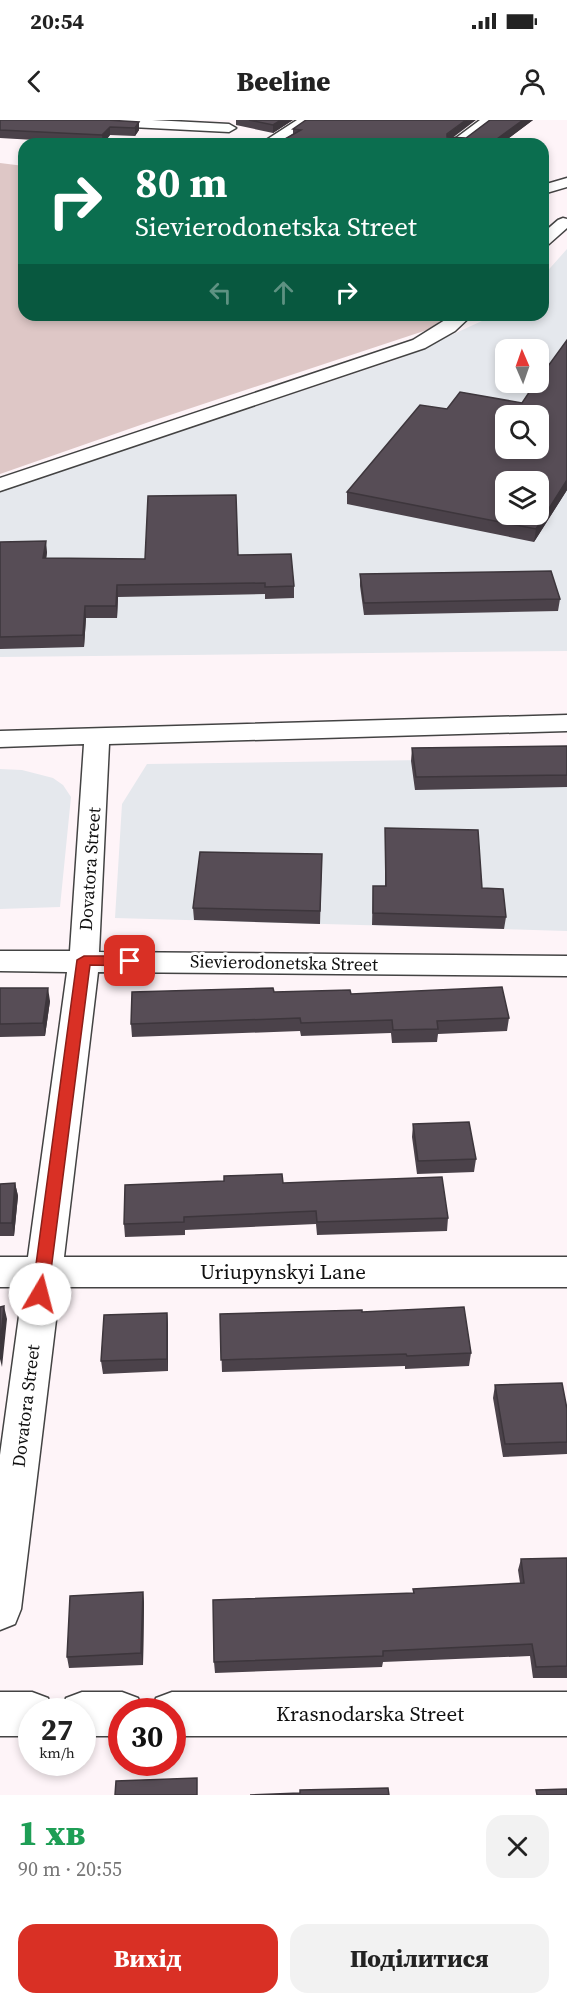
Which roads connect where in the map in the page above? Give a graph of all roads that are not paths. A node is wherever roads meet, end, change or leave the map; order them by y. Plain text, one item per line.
1 (73, 120) edge
2 (307, 120) edge
3 (489, 120) edge
4 (226, 124) edge
5 (242, 138) dead end
6 (277, 138) edge
7 (464, 138) edge
8 (567, 182) edge
9 (549, 188) edge
10 (549, 222) edge
11 (565, 223) edge
12 (549, 236) edge
13 (456, 321) edge
14 (0, 485) edge
15 (567, 723) edge
16 (97, 737) junction
17 (0, 739) edge
18 (84, 960) junction
19 (0, 961) edge
20 (567, 966) edge
21 (0, 1272) edge
22 (43, 1272) junction
23 (567, 1272) edge
24 (0, 1609) edge
25 (0, 1714) edge
26 (18, 1714) edge
27 (186, 1714) edge
28 (567, 1714) edge

1 - 4 street
2 - 6 street
3 - 7 street
4 - 5 street
8 - 9 street
10 - 11 street
11 - 12 street
13 - 14 street
15 - 16 street
16 - 17 street
16 - 18 street, Dovatora Street
18 - 19 street, Sievierodonetska Street
18 - 20 street, Sievierodonetska Street
18 - 22 street, Dovatora Street
21 - 22 street, Uriupynskyi Lane
22 - 23 street, Uriupynskyi Lane
22 - 24 street, Dovatora Street
25 - 26 street
27 - 28 street, Krasnodarska Street

